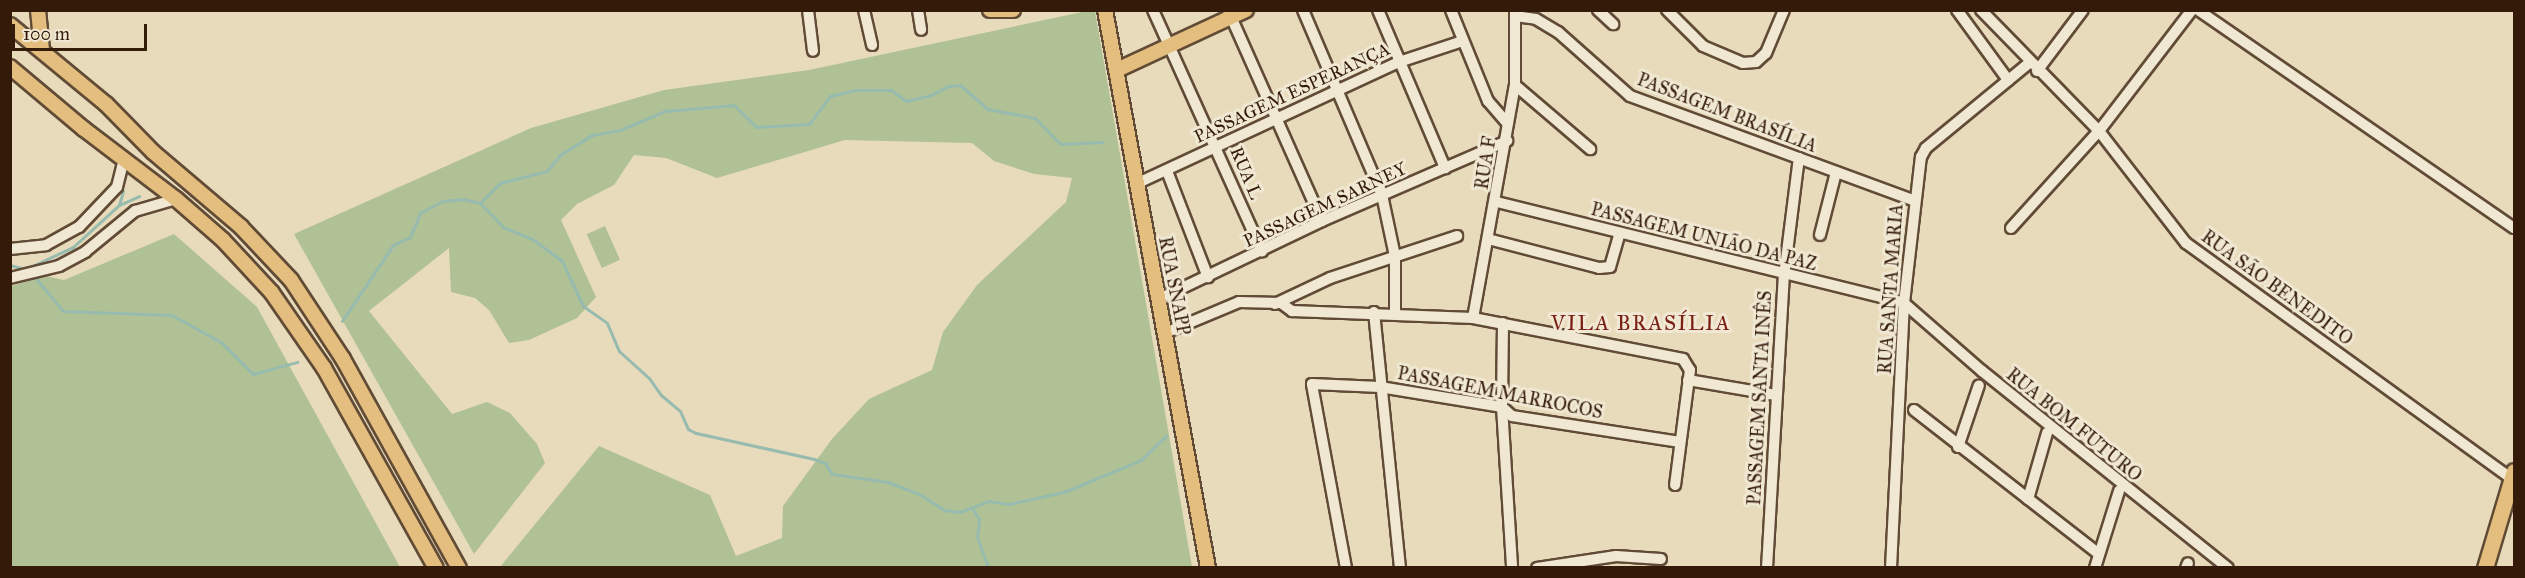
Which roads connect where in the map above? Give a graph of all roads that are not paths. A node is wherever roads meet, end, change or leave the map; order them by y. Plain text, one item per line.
1 (38, 10) edge
2 (808, 10) edge
3 (864, 10) edge
4 (918, 10) edge
5 (990, 10) edge
6 (1014, 10) edge
7 (1105, 10) edge
8 (1153, 10) edge
9 (1246, 10) edge
10 (1303, 10) edge
11 (1378, 10) edge
12 (1451, 10) edge
13 (1598, 10) edge
14 (1667, 10) edge
15 (1784, 10) edge
16 (1957, 10) edge
17 (1981, 10) edge
18 (2084, 10) edge
19 (2192, 10) edge
20 (2198, 10) edge
21 (1515, 13) edge
22 (1229, 14) edge
23 (1613, 24) dead end
24 (10, 25) edge
25 (921, 30) dead end
26 (1463, 40) junction
27 (872, 45) dead end
28 (1169, 45) junction
29 (42, 50) junction
30 (813, 51) dead end
31 (1399, 62) junction
32 (10, 67) edge
33 (2033, 67) junction
34 (1118, 70) junction
35 (2008, 80) junction
36 (1515, 85) junction
37 (1339, 89) junction
38 (1275, 116) junction
39 (1508, 124) junction
40 (2099, 131) junction
41 (1507, 141) junction
42 (1217, 146) junction
43 (1590, 149) dead end
44 (124, 158) junction
45 (1799, 158) junction
46 (1445, 168) junction
47 (1167, 171) junction
48 (1836, 172) junction
49 (1138, 183) junction
50 (1382, 195) junction
51 (176, 198) junction
52 (1913, 200) junction
53 (1497, 202) junction
54 (1322, 221) junction
55 (2011, 228) dead end
56 (2514, 228) edge
57 (1620, 233) junction
58 (1820, 235) dead end
59 (1457, 236) dead end
60 (1488, 239) junction
61 (10, 249) edge
62 (1262, 251) junction
63 (1395, 256) junction
64 (1784, 276) junction
65 (1208, 277) junction
66 (10, 278) edge
67 (1157, 300) junction
68 (1904, 303) junction
69 (1273, 304) junction
70 (1374, 312) junction
71 (1395, 312) junction
72 (1473, 318) junction
73 (1503, 323) junction
74 (1165, 333) junction
75 (1689, 375) junction
76 (1979, 385) dead end
77 (1380, 387) junction
78 (1776, 394) junction
79 (1502, 407) junction
80 (1914, 410) dead end
81 (2047, 433) dead end
82 (1680, 442) junction
83 (1958, 447) junction
84 (2513, 475) edge
85 (1675, 485) dead end
86 (2119, 491) dead end
87 (2028, 499) junction
88 (2099, 554) junction
89 (1661, 559) dead end
90 (436, 567) edge
91 (459, 567) edge
92 (1208, 567) edge
93 (1346, 567) edge
94 (1400, 567) edge
95 (1512, 567) edge
96 (1537, 567) edge
97 (1767, 567) edge
98 (1891, 567) edge
99 (2095, 567) edge
100 (2228, 567) edge
101 (2485, 567) edge

1 - 29 main road
2 - 30 street
3 - 27 street
4 - 25 street
5 - 6 main road
7 - 34 main road, RUA SNAPP
8 - 28 street, RUA L
9 - 22 main road
10 - 37 street
11 - 31 street
12 - 26 street
13 - 23 street
14 - 15 street
16 - 35 street
17 - 33 street, RUA SÃO BENEDITO
18 - 33 street, RUA SANTA MARIA
19 - 40 street
20 - 56 street
21 - 36 street, RUA F
21 - 45 street, PASSAGEM BRASÍLIA
22 - 28 main road
22 - 38 street
24 - 29 main road
26 - 31 street, PASSAGEM ESPERANÇA
26 - 39 street
28 - 34 main road
28 - 42 street, RUA L
29 - 91 main road
31 - 37 street, PASSAGEM ESPERANÇA
31 - 46 street
32 - 44 main road
33 - 35 street, RUA SANTA MARIA
33 - 40 street, RUA SÃO BENEDITO
34 - 49 main road, RUA SNAPP
35 - 52 street, RUA SANTA MARIA
36 - 39 street, RUA F
36 - 43 street
37 - 38 street, PASSAGEM ESPERANÇA
37 - 50 street
38 - 42 street, PASSAGEM ESPERANÇA
38 - 54 street
39 - 41 street, RUA F
40 - 55 street
40 - 84 street, RUA SÃO BENEDITO
41 - 46 street, PASSAGEM SARNEY
41 - 53 street, RUA F
42 - 47 street, PASSAGEM ESPERANÇA
42 - 62 street, RUA L
44 - 51 main road
44 - 61 street
45 - 48 street, PASSAGEM BRASÍLIA
45 - 64 street, PASSAGEM SANTA INÊS
46 - 50 street, PASSAGEM SARNEY
47 - 49 street, PASSAGEM ESPERANÇA
47 - 65 street
48 - 52 street, PASSAGEM BRASÍLIA
48 - 58 street
49 - 67 main road, RUA SNAPP
50 - 54 street, PASSAGEM SARNEY
50 - 63 street
51 - 66 street
51 - 90 main road
52 - 68 street, RUA SANTA MARIA
53 - 57 street, PASSAGEM UNIÃO DA PAZ
53 - 60 street, RUA F
54 - 62 street, PASSAGEM SARNEY
57 - 60 street
57 - 64 street, PASSAGEM UNIÃO DA PAZ
59 - 63 street
60 - 72 street, RUA F
62 - 65 street, PASSAGEM SARNEY
63 - 69 street
63 - 71 street
64 - 68 street, PASSAGEM UNIÃO DA PAZ
64 - 78 street, PASSAGEM SANTA INÊS
65 - 67 street, PASSAGEM SARNEY
67 - 74 main road, RUA SNAPP
68 - 98 street, RUA SANTA MARIA
68 - 100 street, RUA BOM FUTURO
69 - 70 street
69 - 74 street
70 - 71 street
70 - 77 street
71 - 72 street
72 - 73 street
73 - 75 street
73 - 79 street
74 - 92 main road, RUA SNAPP
75 - 78 street
75 - 82 street
76 - 83 street
77 - 79 street, PASSAGEM MARROCOS
77 - 93 street, PASSAGEM MARROCOS
77 - 94 street
78 - 97 street, PASSAGEM SANTA INÊS
79 - 82 street, PASSAGEM MARROCOS
79 - 95 street
80 - 83 street
81 - 87 street
82 - 85 street
83 - 87 street
84 - 101 highway
86 - 88 street
87 - 88 street
88 - 99 street
89 - 96 street

